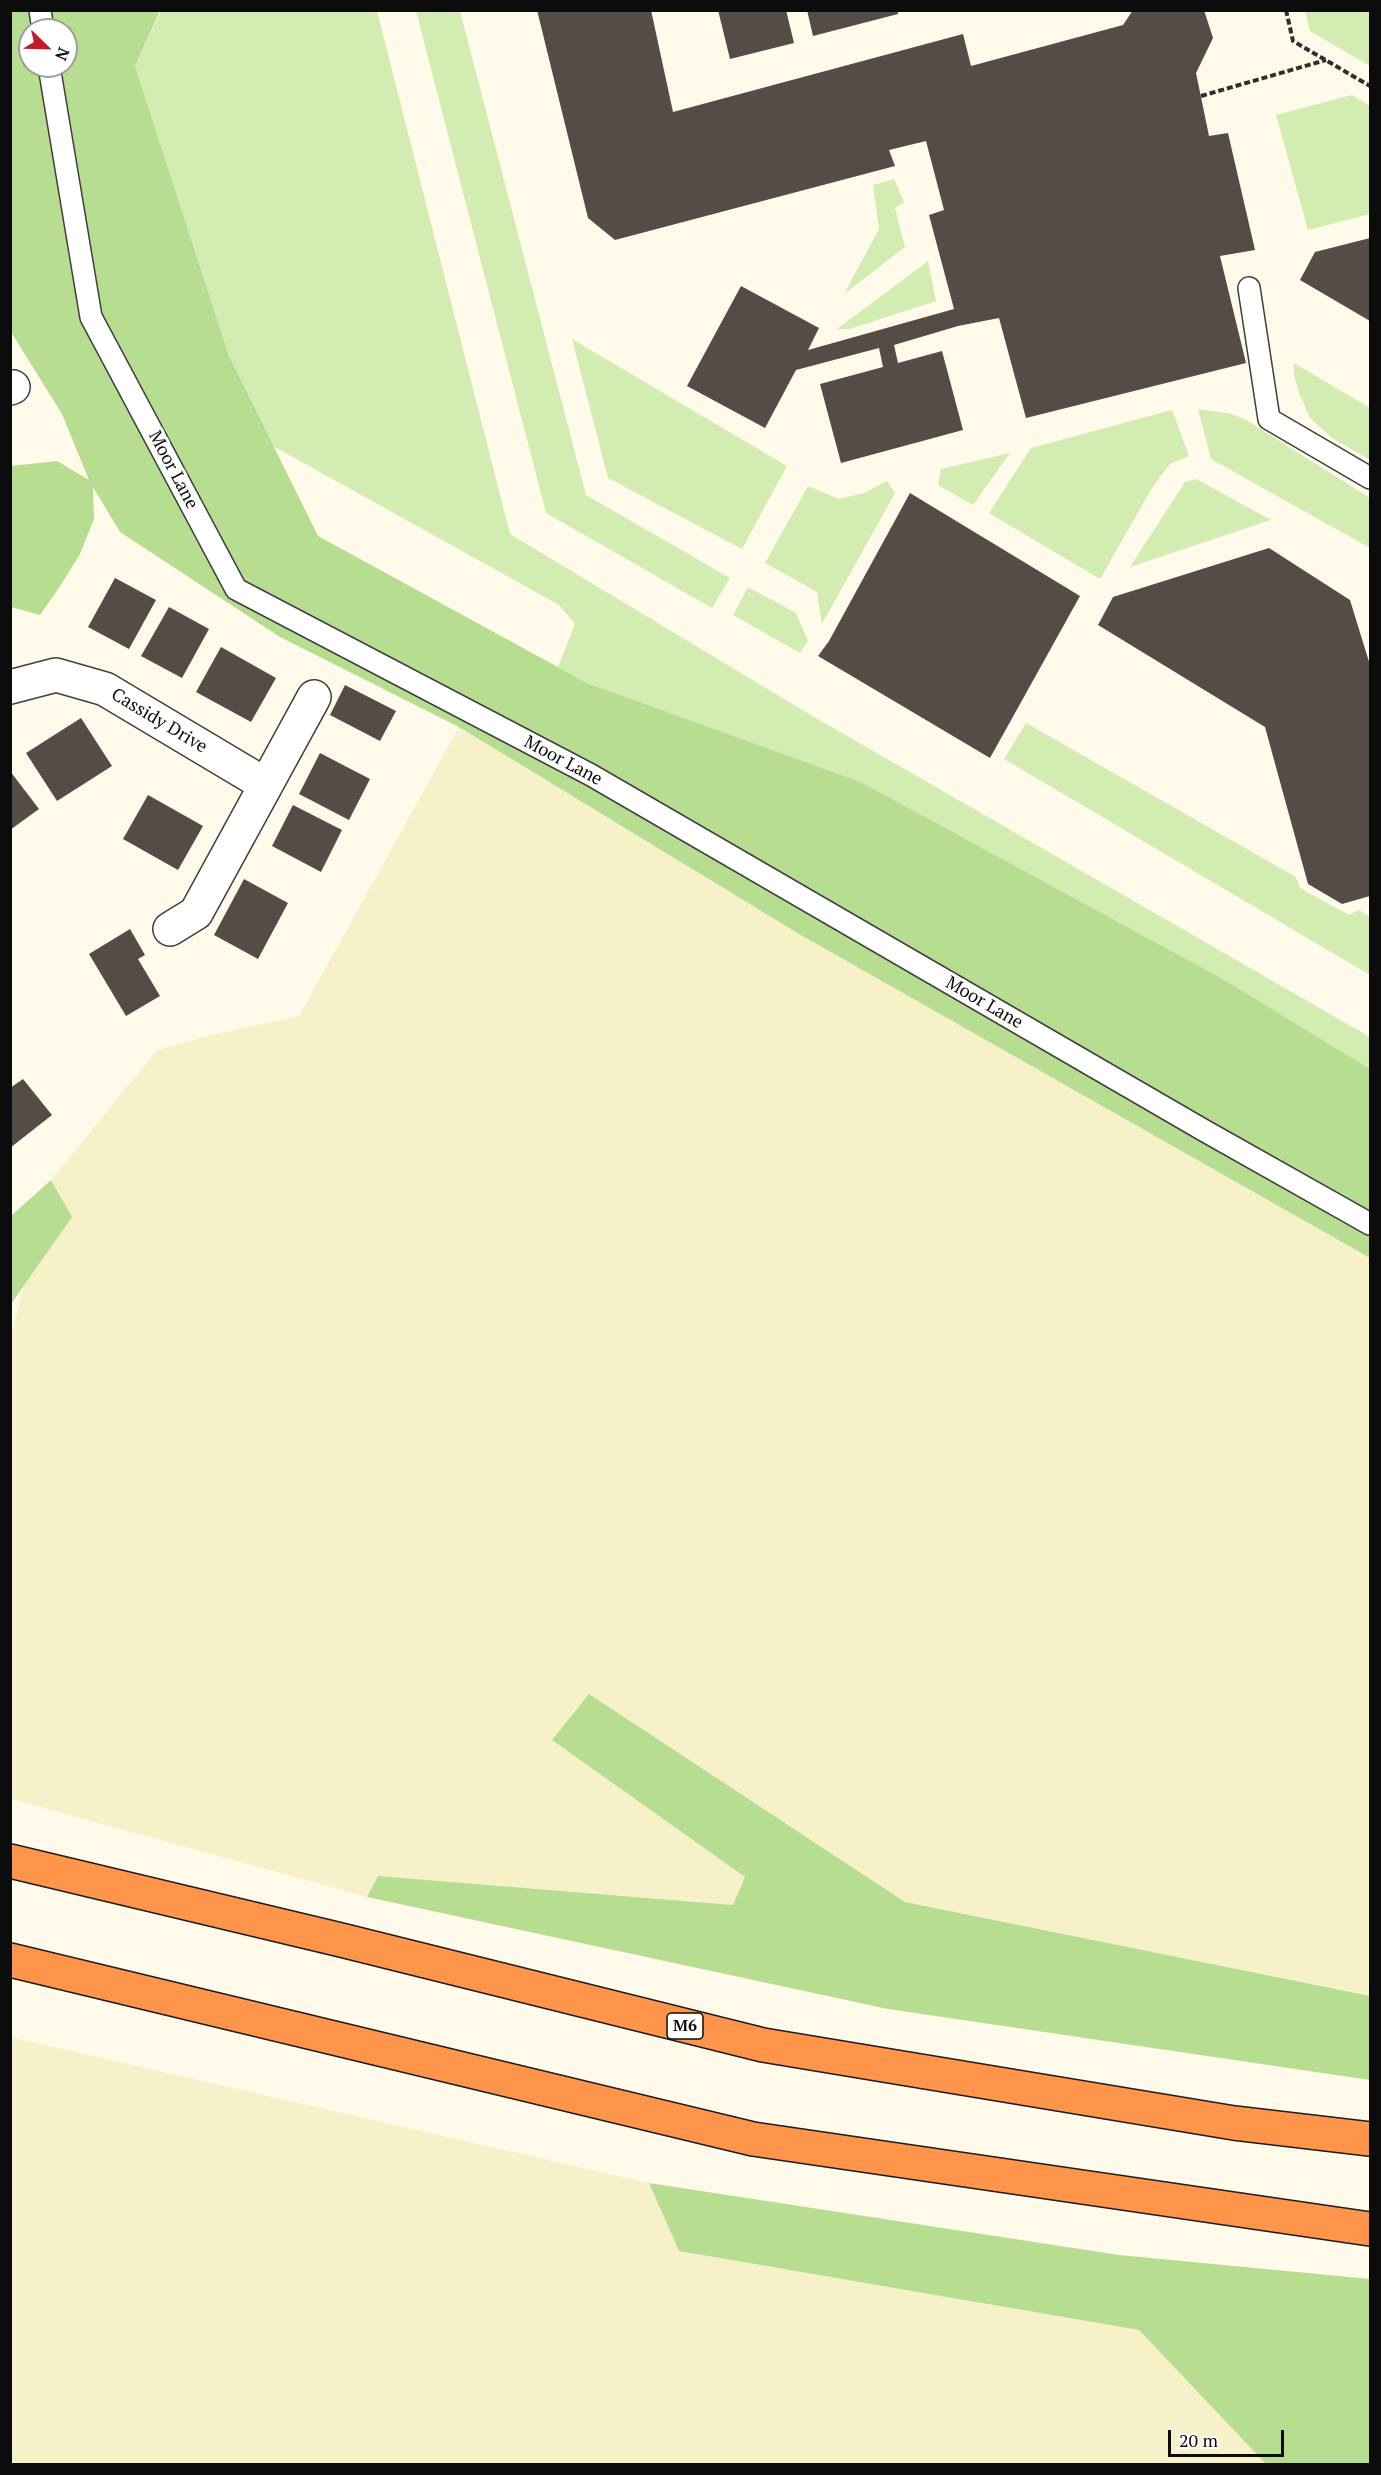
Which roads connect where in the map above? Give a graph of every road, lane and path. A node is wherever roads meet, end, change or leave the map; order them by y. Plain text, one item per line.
1 (1286, 10) edge
2 (1326, 60) junction
3 (52, 78) edge
4 (1371, 86) edge
5 (1201, 96) dead end
6 (1249, 288) dead end
7 (1371, 478) edge
8 (10, 687) edge
9 (314, 697) dead end
10 (266, 785) junction
11 (170, 929) dead end
12 (1371, 1224) edge
13 (10, 1861) edge
14 (10, 1960) edge
15 (1371, 2139) edge
16 (1371, 2229) edge

1 - 2 path
2 - 4 path
2 - 5 path
3 - 12 lane, Moor Lane
6 - 7 lane
8 - 10 street, Cassidy Drive
9 - 10 street
10 - 11 street
13 - 15 highway, M6
14 - 16 highway

